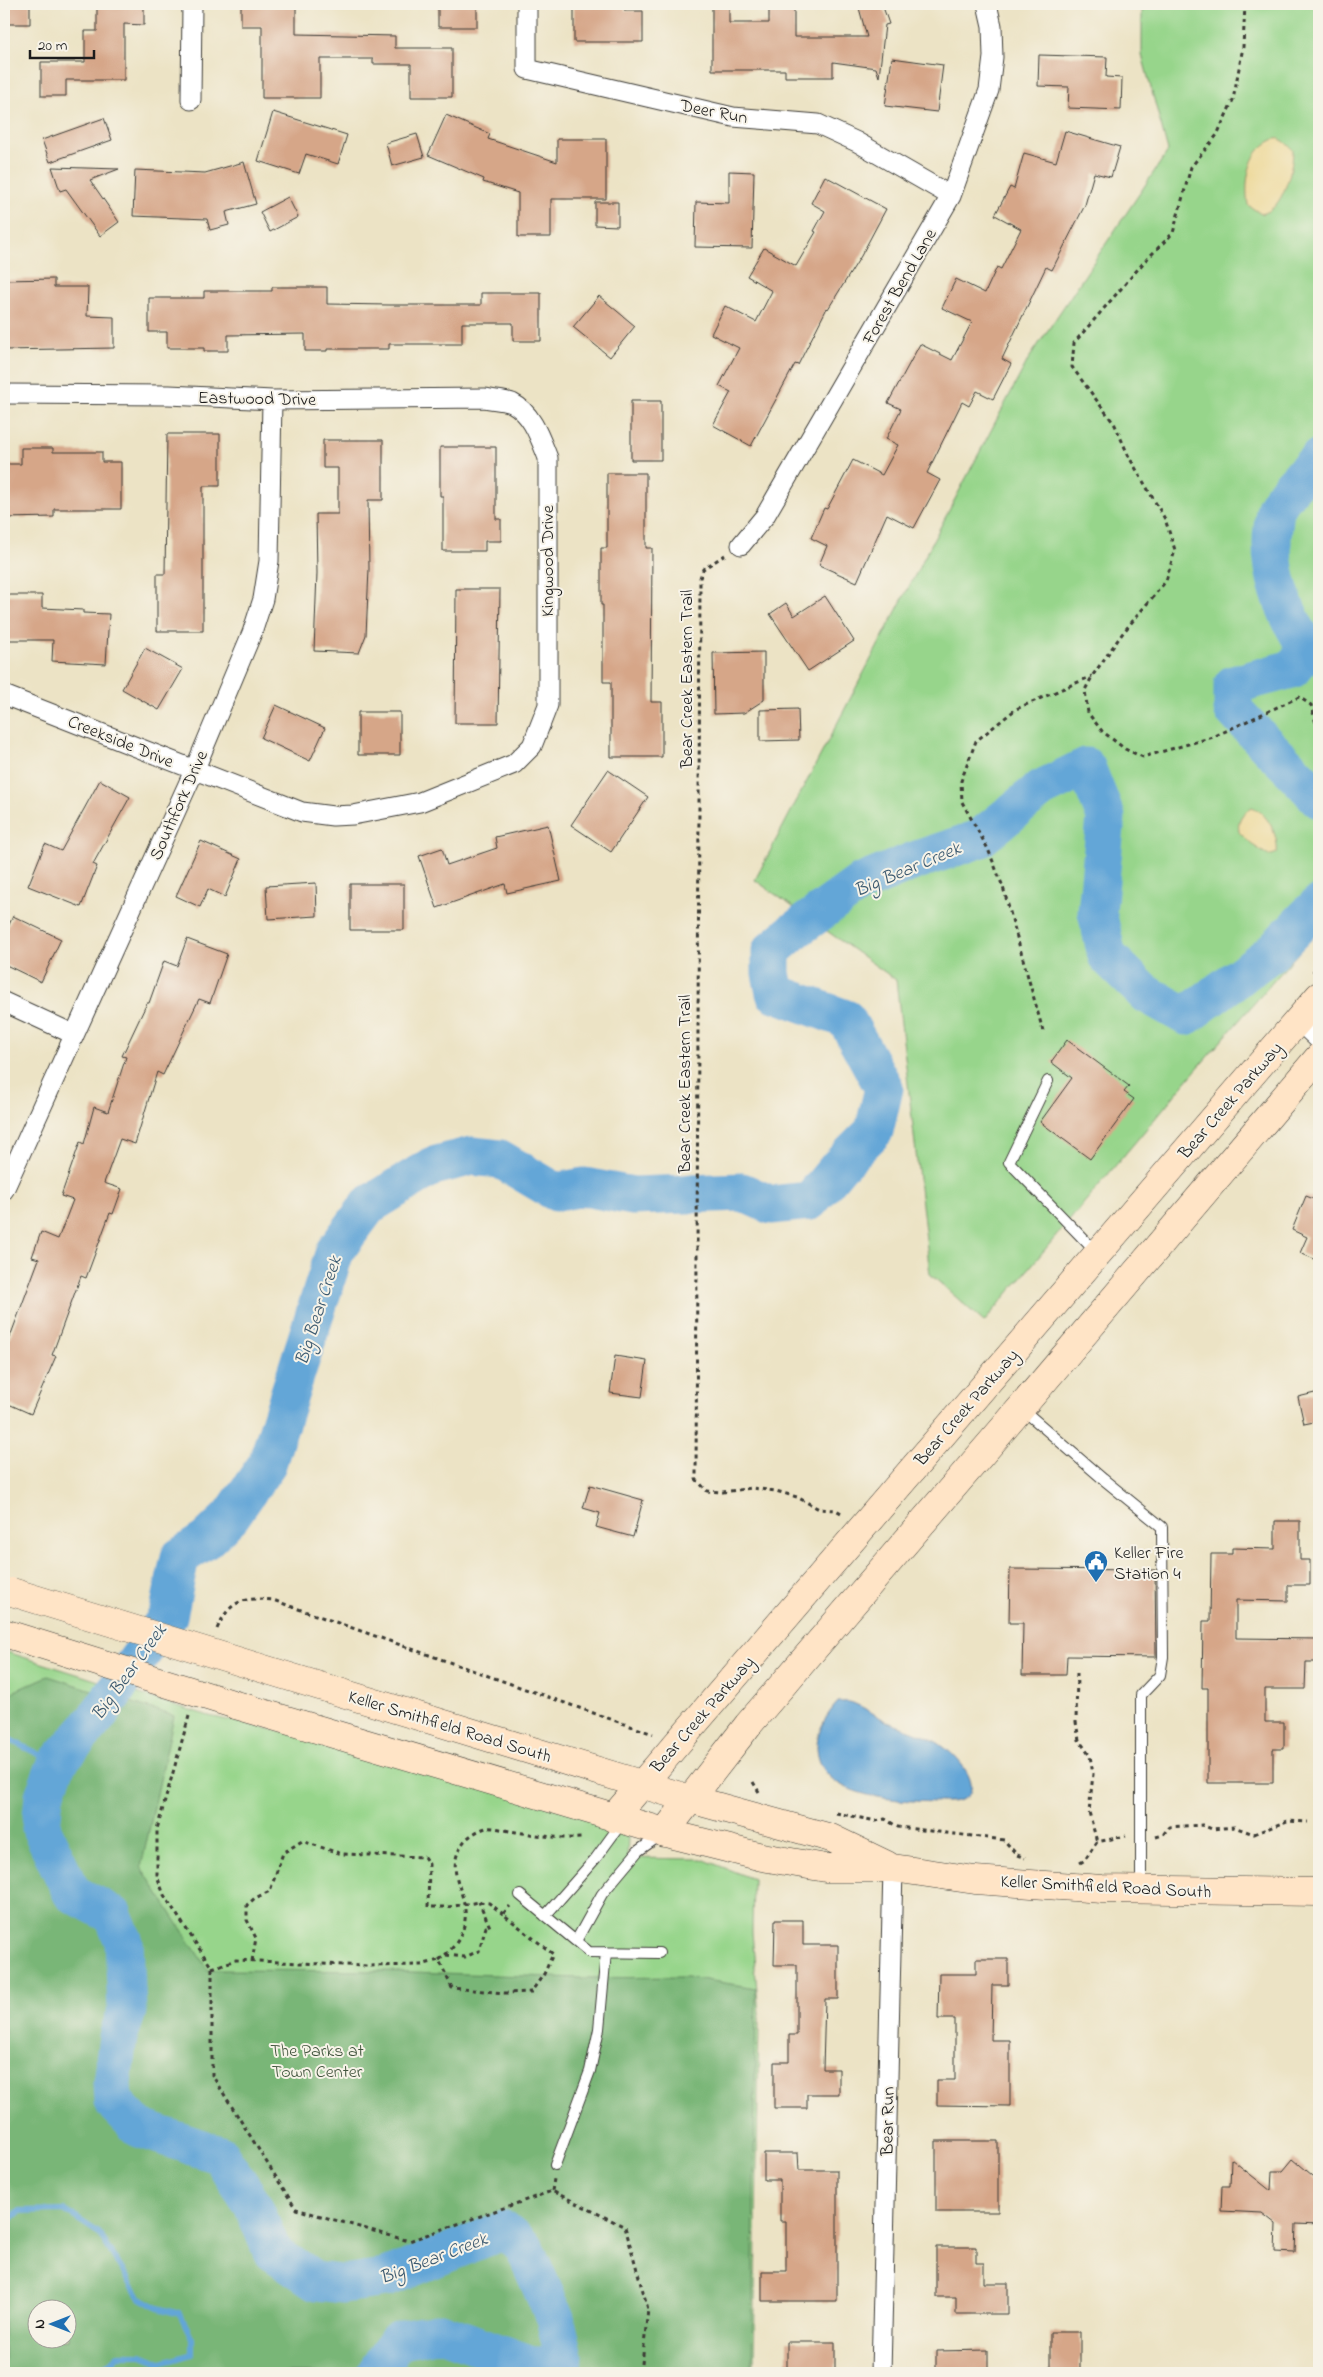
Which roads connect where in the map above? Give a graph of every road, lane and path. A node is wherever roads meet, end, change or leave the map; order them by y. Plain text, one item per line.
1 (192, 4) edge
2 (527, 4) edge
3 (987, 4) edge
4 (1245, 4) edge
5 (191, 100) dead end
6 (951, 196) junction
7 (4, 394) edge
8 (272, 400) junction
9 (510, 402) joint
10 (741, 545) joint
11 (1093, 675) junction
12 (4, 695) edge
13 (539, 732) joint
14 (1319, 734) edge
15 (194, 771) junction
16 (1319, 996) edge
17 (4, 1002) edge
18 (1299, 1021) junction
19 (1043, 1031) dead end
20 (73, 1034) junction
21 (1319, 1040) edge
22 (1319, 1057) edge
23 (1048, 1081) dead end
24 (4, 1190) edge
25 (1098, 1254) junction
26 (1129, 1282) junction
27 (989, 1381) junction
28 (1021, 1408) junction
29 (850, 1518) dead end
30 (843, 1551) junction
31 (875, 1577) junction
32 (8, 1591) edge
33 (4, 1632) edge
34 (1076, 1673) dead end
35 (753, 1782) dead end
36 (641, 1784) junction
37 (765, 1797) dead end
38 (690, 1799) junction
39 (835, 1812) dead end
40 (618, 1819) junction
41 (1308, 1822) dead end
42 (664, 1833) junction
43 (1127, 1836) dead end
44 (581, 1838) dead end
45 (1151, 1839) dead end
46 (1097, 1842) junction
47 (1032, 1860) dead end
48 (1074, 1866) dead end
49 (893, 1868) junction
50 (1141, 1890) junction
51 (1319, 1892) edge
52 (520, 1895) joint
53 (479, 1902) junction
54 (464, 1905) junction
55 (503, 1914) junction
56 (545, 1916) junction
57 (576, 1941) junction
58 (606, 1952) junction
59 (659, 1953) dead end
60 (445, 1955) junction
61 (439, 1960) junction
62 (252, 1961) junction
63 (555, 2165) dead end
64 (641, 2373) edge
65 (881, 2373) edge

1 - 5 street
2 - 6 street, Deer Run
3 - 6 street, Forest Bend Lane
4 - 11 path
6 - 10 street, Forest Bend Lane
7 - 8 street, Eastwood Drive
8 - 9 street, Eastwood Drive
8 - 15 street, Southfork Drive
9 - 13 street, Kingwood Drive
10 - 29 path, Bear Creek Eastern Trail
11 - 14 path
11 - 19 path
12 - 15 street, Creekside Drive
13 - 15 street, Creekside Drive
15 - 20 street, Southfork Drive
16 - 18 main road, Bear Creek Parkway
17 - 20 street
18 - 21 street
18 - 25 main road, Bear Creek Parkway
20 - 24 street, Southfork Drive
22 - 26 main road
23 - 25 lane
25 - 26 main road
25 - 27 main road, Bear Creek Parkway
26 - 28 main road
27 - 28 main road
27 - 30 main road, Bear Creek Parkway
28 - 31 main road
28 - 50 lane
30 - 31 main road
30 - 36 main road, Bear Creek Parkway
31 - 38 main road
32 - 36 main road, Keller Smithfield Road South, bridge
33 - 40 main road, Keller Smithfield Road South, bridge
34 - 46 path
35 - 37 path
36 - 38 main road, Keller Smithfield Road South
36 - 40 main road, Bear Creek Parkway
38 - 42 main road
38 - 49 main road, Keller Smithfield Road South
39 - 47 path
40 - 42 main road, Keller Smithfield Road South
40 - 56 lane
41 - 45 path
42 - 49 main road, Keller Smithfield Road South
42 - 57 lane
43 - 46 path
44 - 54 path
46 - 48 path
49 - 50 main road, Keller Smithfield Road South
49 - 65 street, Bear Run
50 - 51 main road, Keller Smithfield Road South
52 - 55 path
52 - 56 lane
53 - 54 path
53 - 55 path
53 - 60 path
54 - 60 path
54 - 62 path
55 - 61 path
56 - 57 lane
57 - 58 lane
58 - 59 lane
58 - 63 lane
60 - 61 path
61 - 62 path
62 - 64 path

